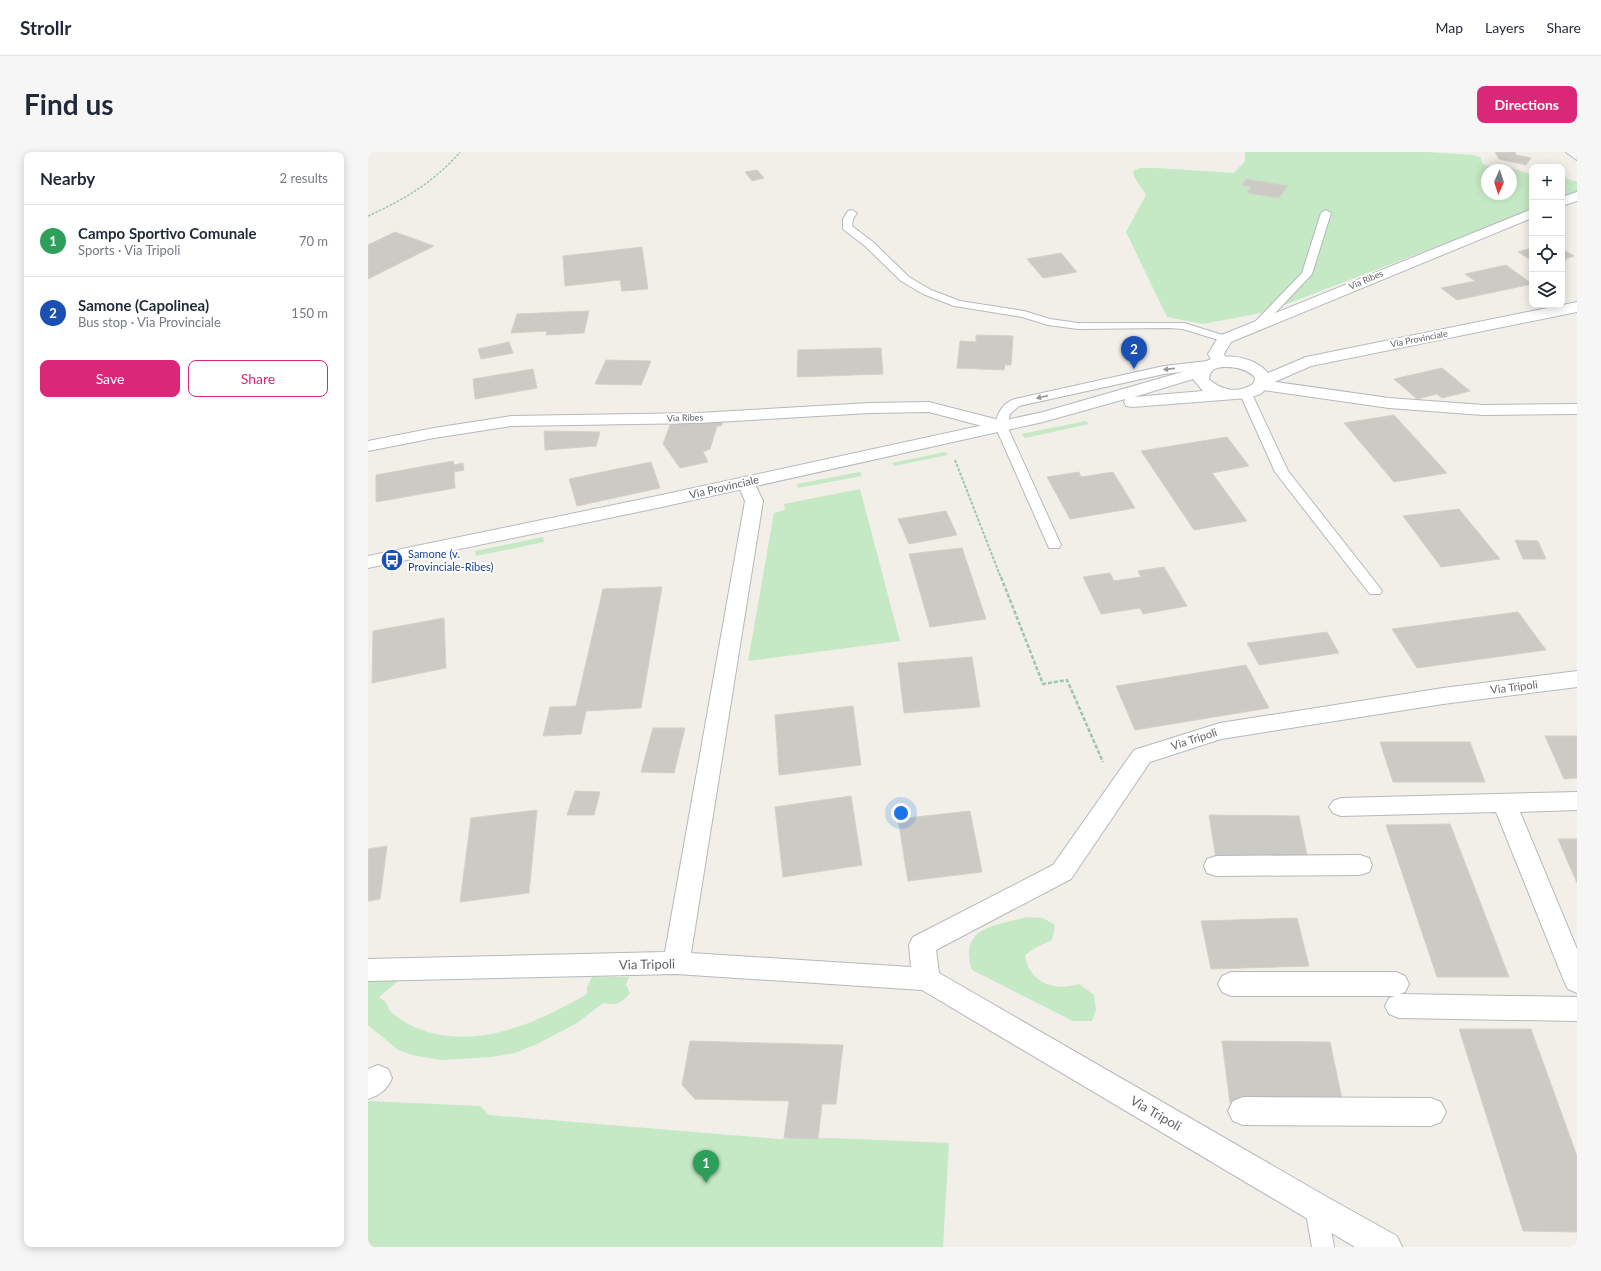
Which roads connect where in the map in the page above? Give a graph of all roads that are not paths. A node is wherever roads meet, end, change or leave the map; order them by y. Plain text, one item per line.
1 (1571, 152) edge
2 (1577, 157) edge
3 (1577, 196) edge
4 (1565, 201) edge
5 (852, 213) dead end
6 (1326, 213) dead end
7 (1529, 214) edge
8 (1577, 307) edge
9 (1256, 327) junction
10 (1225, 339) junction
11 (1306, 362) junction
12 (1247, 365) junction
13 (1210, 366) junction
14 (1263, 383) junction
15 (1225, 394) junction
16 (1246, 394) junction
17 (1079, 408) junction
18 (1577, 409) edge
19 (1001, 426) junction
20 (368, 446) edge
21 (746, 482) junction
22 (1054, 545) dead end
23 (368, 562) edge
24 (1375, 591) dead end
25 (1577, 679) edge
26 (1577, 801) edge
27 (1505, 804) junction
28 (1342, 807) dead end
29 (1360, 865) dead end
30 (1216, 866) dead end
31 (676, 963) junction
32 (368, 970) edge
33 (926, 979) junction
34 (1577, 981) edge
35 (1230, 984) dead end
36 (1577, 1009) edge
37 (1242, 1111) dead end
38 (1431, 1112) dead end
39 (1316, 1208) junction
40 (1323, 1247) edge
41 (1386, 1247) edge

1 - 2 lane
3 - 4 street
5 - 10 lane
6 - 9 lane
7 - 9 street, Via Ribes
8 - 11 street, Via Provinciale
9 - 10 street, Via Ribes
10 - 13 street
11 - 12 street
11 - 14 street, Via Provinciale
12 - 13 street
12 - 14 street
13 - 15 street
13 - 17 street, Via Provinciale
13 -> 19 lane
14 - 16 street, Via Provinciale
14 - 18 street
15 - 16 street, Via Provinciale
15 - 17 street, Via Provinciale
16 - 24 lane
17 - 19 street, Via Provinciale
19 - 20 street, Via Ribes
19 - 21 street, Via Provinciale
19 - 22 lane
21 - 23 street, Via Provinciale
21 - 31 street
25 - 33 street, Via Tripoli
26 - 27 street
27 - 28 street
27 - 34 street
29 - 30 street
31 - 32 street, Via Tripoli
31 - 33 street, Via Tripoli
33 - 39 street, Via Tripoli
35 - 36 street
37 - 38 street
39 - 40 lane
39 - 41 street, Via Tripoli

